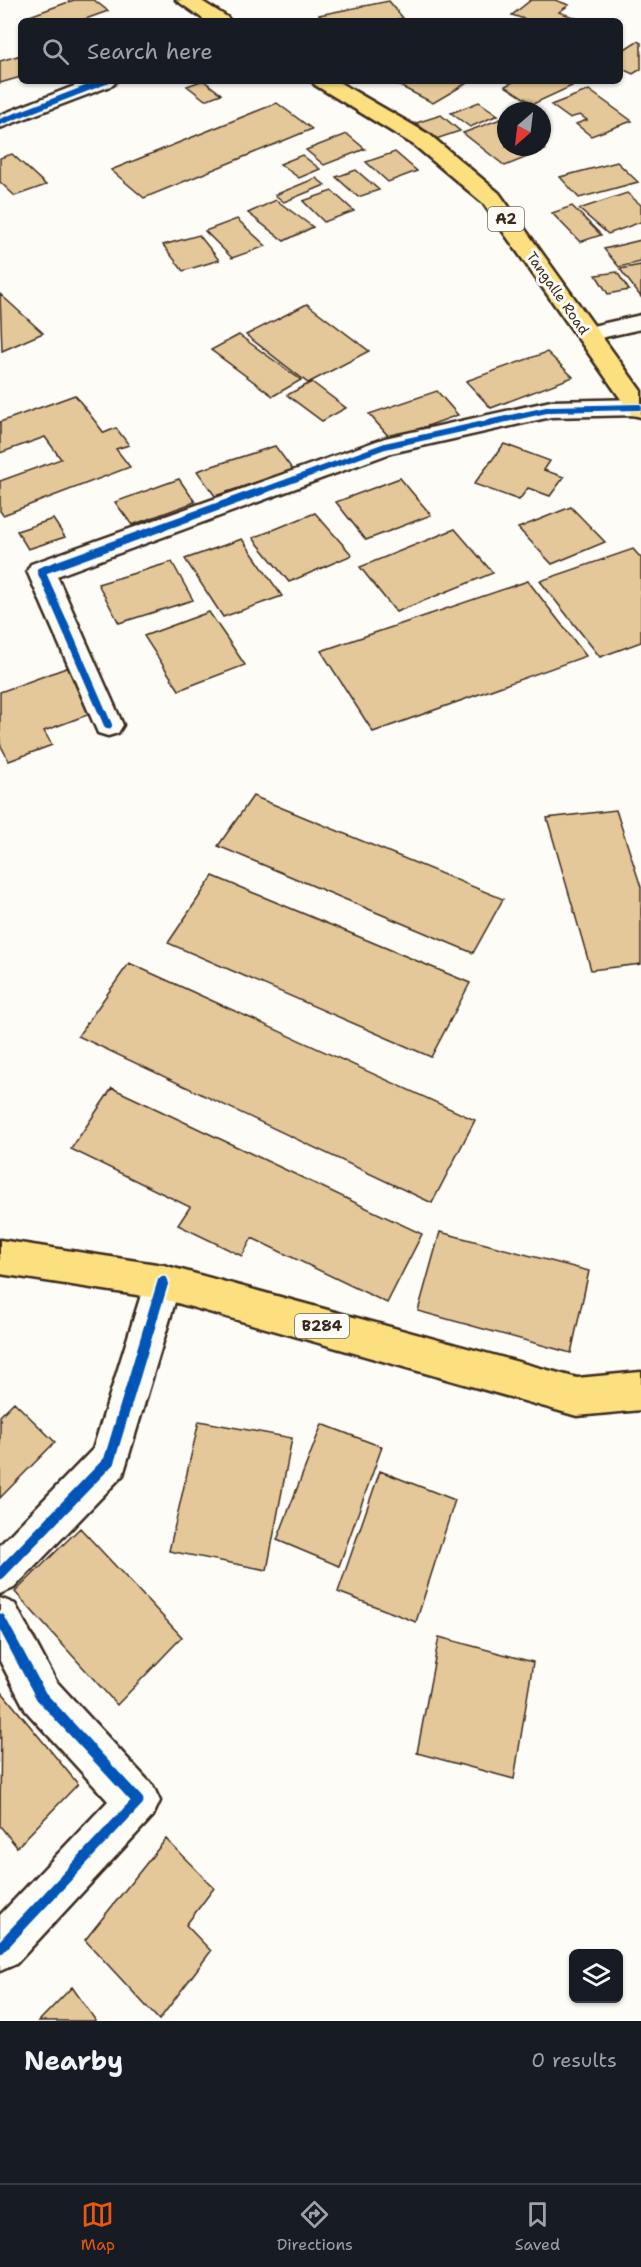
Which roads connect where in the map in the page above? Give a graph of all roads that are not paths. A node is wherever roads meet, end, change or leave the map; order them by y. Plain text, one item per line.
1 (186, 0) edge
2 (215, 18) edge
3 (98, 84) edge
4 (327, 84) edge
5 (0, 122) edge
6 (641, 322) edge
7 (587, 334) junction
8 (640, 408) edge
9 (108, 726) dead end
10 (0, 1257) edge
11 (163, 1282) junction
12 (641, 1391) edge
13 (0, 1574) edge
14 (0, 1619) edge
15 (0, 1948) edge

1 - 2 main road
3 - 5 street
4 - 7 main road, Tangalle Road / A2
6 - 7 street
7 - 8 main road, Tangalle Road / A2
8 - 9 street
10 - 11 main road, B284
11 - 12 main road, B284
11 - 13 street
14 - 15 street

